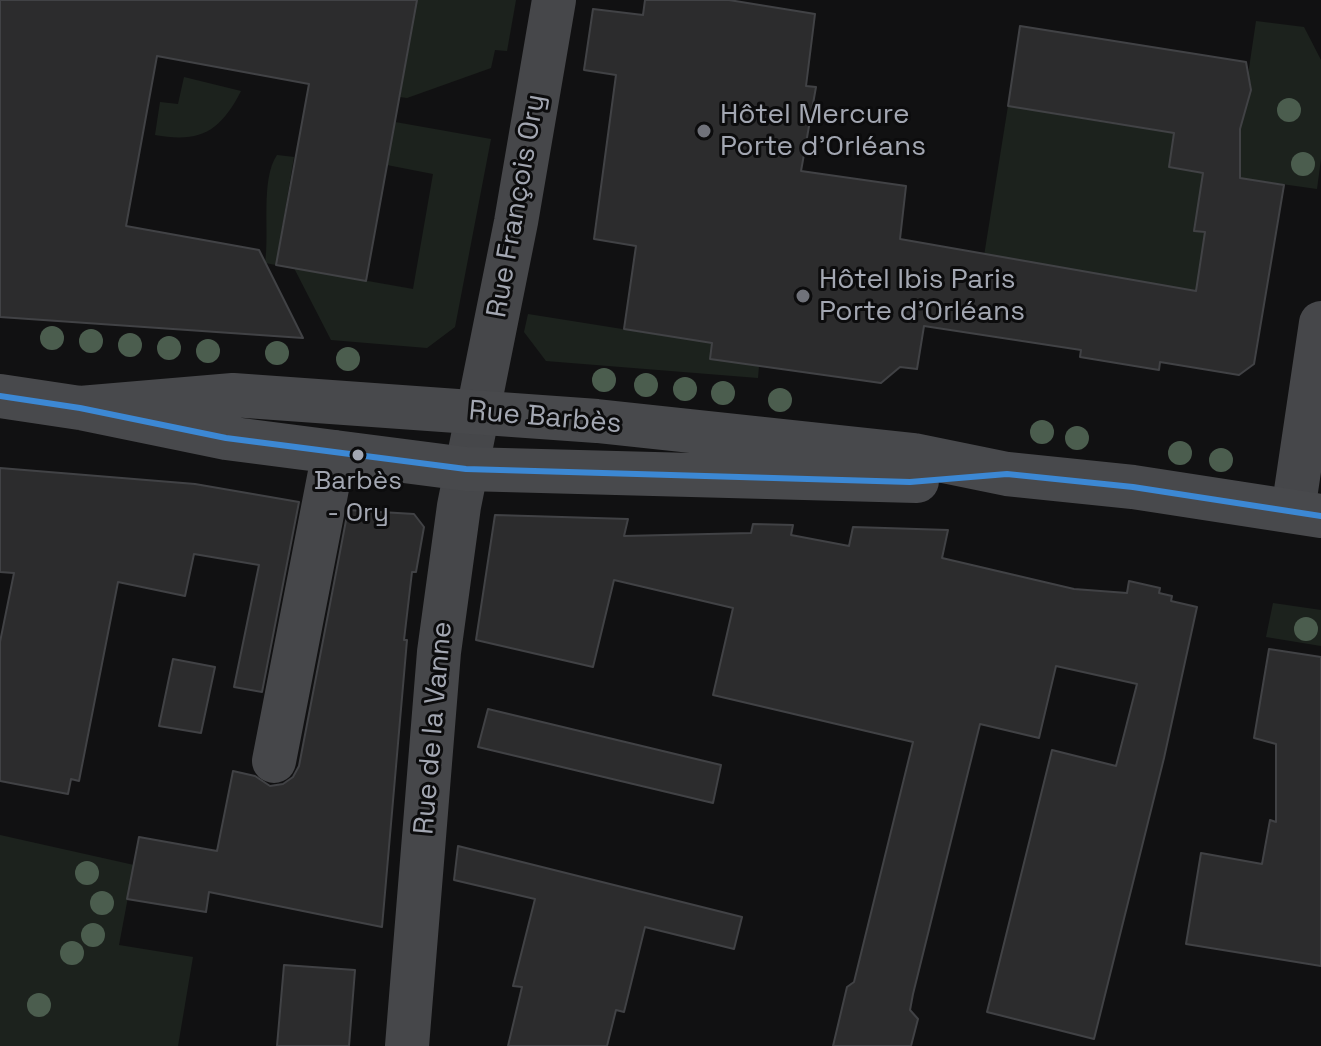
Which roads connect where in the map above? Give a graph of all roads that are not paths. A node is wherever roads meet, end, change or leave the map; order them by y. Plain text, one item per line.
1 (554, 0) edge
2 (1321, 323) edge
3 (0, 396) edge
4 (80, 408) junction
5 (477, 412) junction
6 (334, 452) junction
7 (466, 469) junction
8 (1007, 474) junction
9 (1307, 514) edge
10 (274, 761) dead end
11 (407, 1046) edge

1 - 5 street, Rue François Ory
2 - 9 street
3 - 4 main road, Rue Barbès
4 - 5 main road, Rue Barbès
4 - 6 main road, Rue Barbès
5 - 7 street, Rue de la Vanne
5 - 8 main road, Rue Barbès
6 - 7 main road, Rue Barbès
6 - 10 street
7 - 8 main road, Rue Barbès
7 - 11 street, Rue de la Vanne
8 - 9 main road, Rue Barbès

